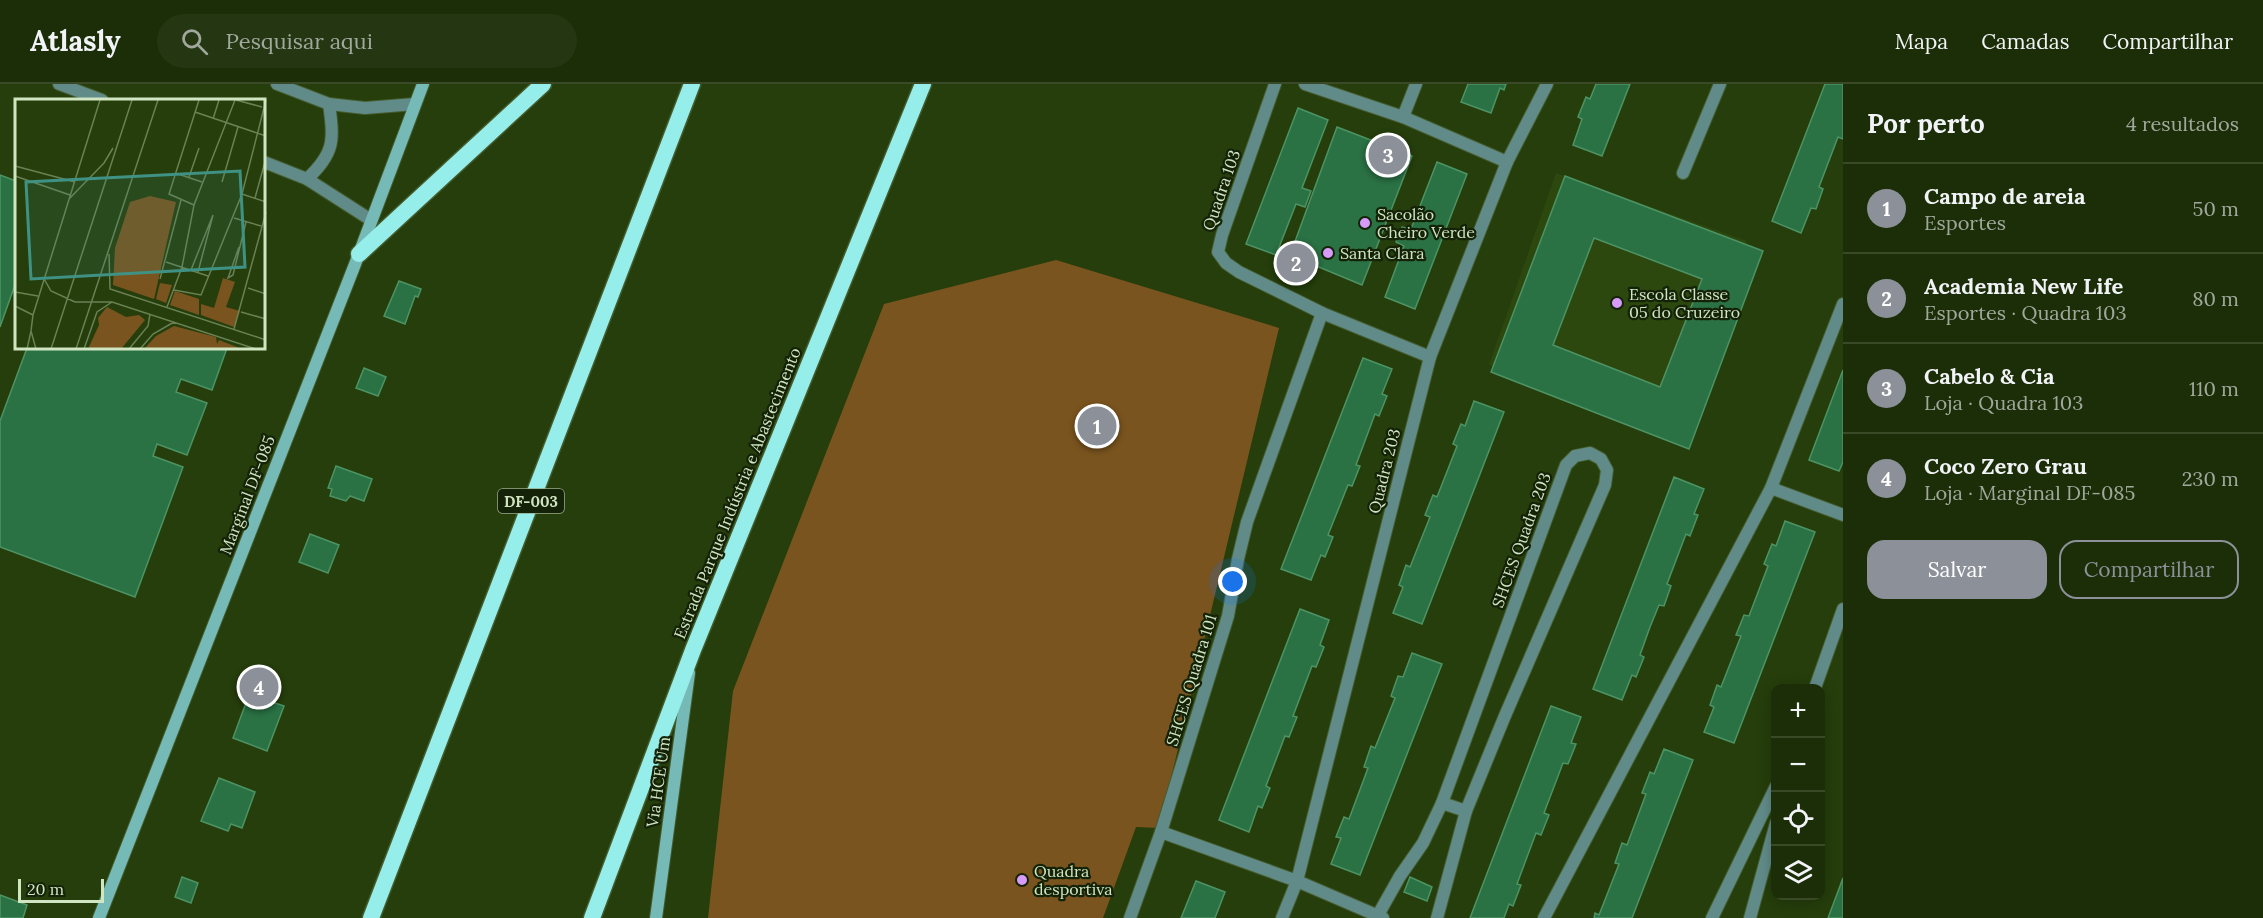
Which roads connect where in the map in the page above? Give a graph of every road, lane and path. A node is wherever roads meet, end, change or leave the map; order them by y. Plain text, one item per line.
1 (58, 84) edge
2 (277, 84) edge
3 (423, 84) edge
4 (543, 84) edge
5 (692, 84) edge
6 (923, 84) edge
7 (1275, 84) edge
8 (1305, 84) edge
9 (1416, 84) edge
10 (1547, 84) edge
11 (1720, 84) edge
12 (99, 99) edge
13 (329, 104) junction
14 (415, 104) junction
15 (1403, 117) junction
16 (1507, 162) junction
17 (266, 163) edge
18 (1683, 172) dead end
19 (307, 179) junction
20 (371, 220) junction
21 (359, 254) junction
22 (1843, 304) edge
23 (1322, 314) junction
24 (1430, 357) junction
25 (1771, 488) junction
26 (1843, 515) edge
27 (1843, 609) edge
28 (693, 650) junction
29 (1816, 684) edge
30 (1773, 792) edge
31 (1442, 803) junction
32 (1466, 811) junction
33 (1161, 832) junction
34 (1771, 841) edge
35 (1297, 881) junction
36 (102, 915) edge
37 (1381, 917) edge
38 (371, 918) edge
39 (592, 918) edge
40 (656, 918) edge
41 (1130, 918) edge
42 (1282, 918) edge
43 (1437, 918) edge
44 (1544, 918) edge
45 (1712, 918) edge
46 (1750, 918) edge

1 - 12 street
2 - 13 street
3 - 14 main road, Marginal DF-085
4 - 21 highway
5 - 38 highway, DF-003
6 - 28 highway, Estrada Parque Indústria e Abastecimento
7 - 23 street, Quadra 103
8 - 15 street
9 - 15 street
10 - 16 street, Quadra 203
11 - 18 street
13 - 14 street
13 - 19 street
14 - 20 main road, Marginal DF-085
15 - 16 street
16 - 24 street, Quadra 203
17 - 19 street
19 - 20 street
20 - 21 main road, Marginal DF-085
21 - 36 main road, Marginal DF-085
22 - 25 street
23 - 24 street, Quadra 103
23 - 33 street, SHCES Quadra 101
24 - 35 street, Quadra 203
25 - 26 street
25 - 44 street
27 - 29 street
28 - 39 highway, Estrada Parque Indústria e Abastecimento
28 - 40 main road, Via HCE Um
30 - 45 street
31 - 32 street
31 - 32 street, SHCES Quadra 203
31 - 37 street, SHCES Quadra 203
32 - 43 street, SHCES Quadra 203
33 - 35 street
33 - 41 street, SHCES Quadra 101
34 - 46 street
35 - 37 street
35 - 42 street, Quadra 203

